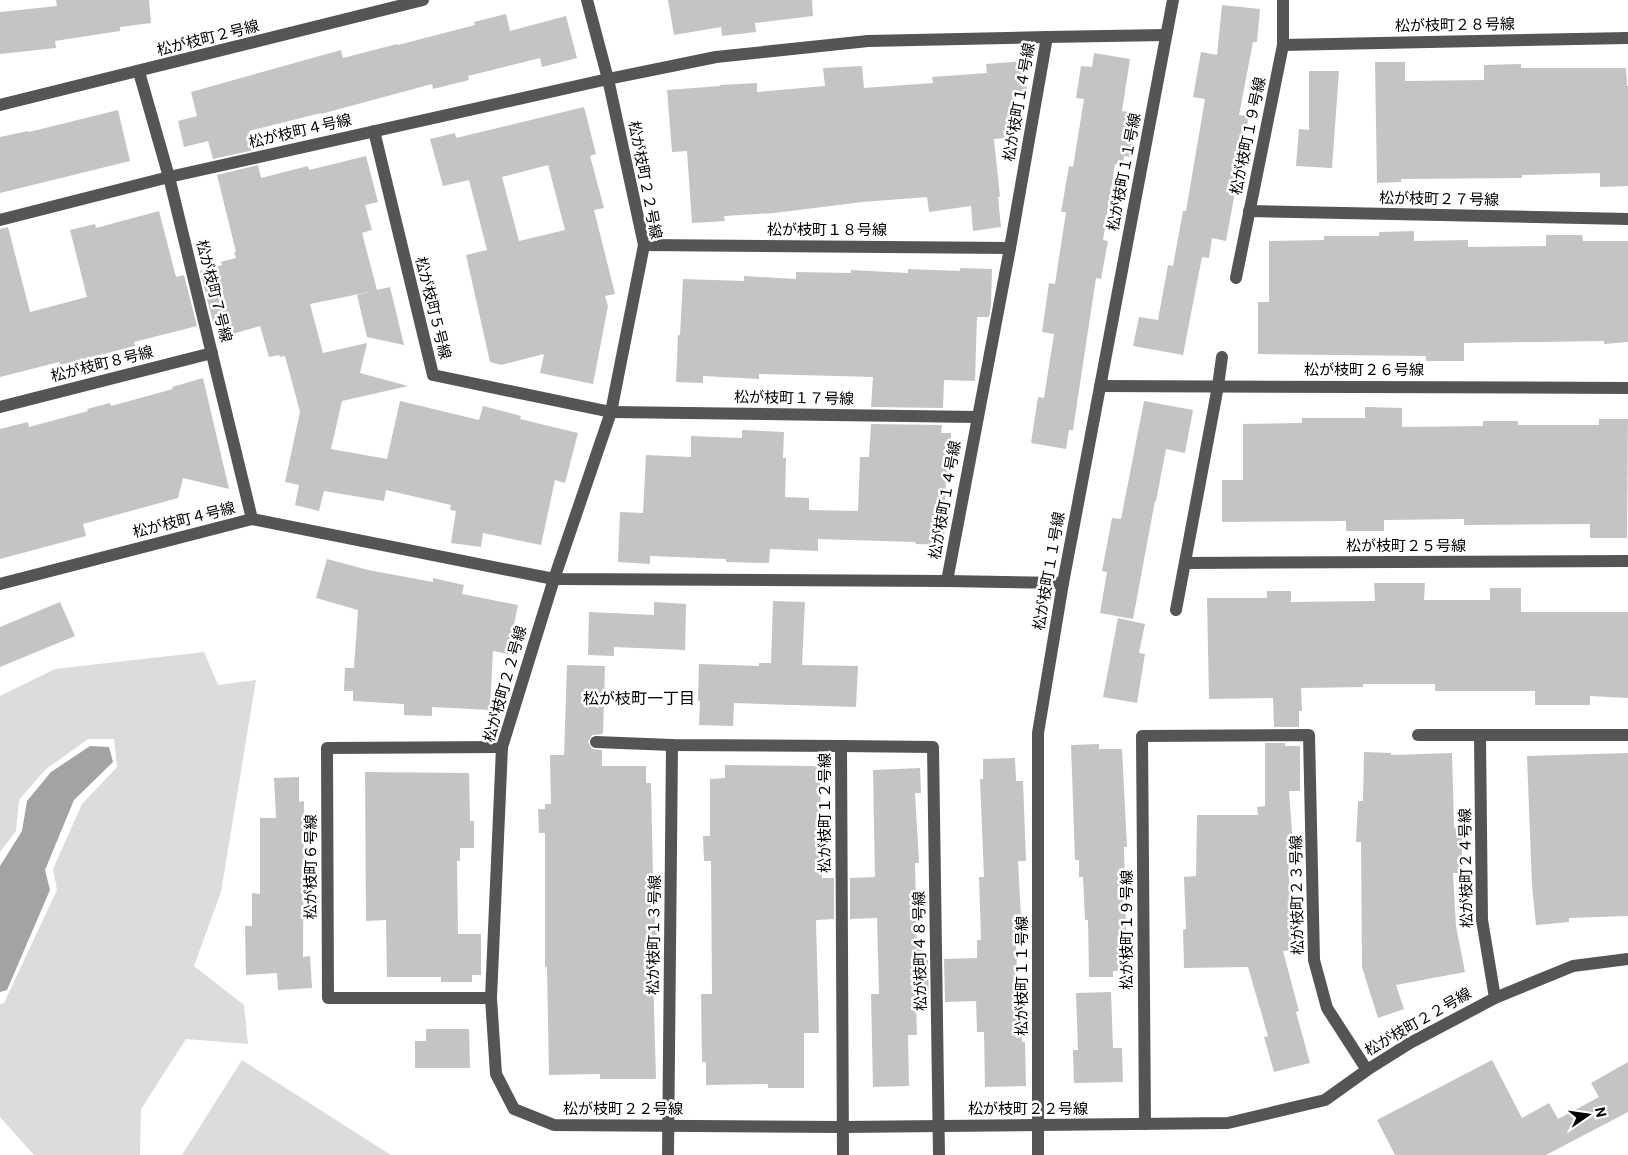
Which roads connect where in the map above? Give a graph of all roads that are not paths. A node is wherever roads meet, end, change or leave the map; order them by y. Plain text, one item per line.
1 (423, 0) edge
2 (587, 0) edge
3 (1173, 0) edge
4 (1283, 0) edge
5 (1166, 35) junction
6 (1047, 37) junction
7 (1628, 38) edge
8 (1283, 45) junction
9 (139, 72) junction
10 (608, 79) junction
11 (0, 105) edge
12 (374, 131) junction
13 (169, 176) junction
14 (1249, 211) junction
15 (1628, 219) edge
16 (0, 220) edge
17 (644, 245) junction
18 (1010, 248) junction
19 (1236, 278) dead end
20 (212, 352) junction
21 (1222, 357) dead end
22 (1100, 386) junction
23 (1218, 386) junction
24 (1628, 388) edge
25 (0, 407) edge
26 (610, 412) junction
27 (977, 417) junction
28 (252, 519) junction
29 (1628, 561) edge
30 (1185, 563) junction
31 (554, 579) junction
32 (947, 582) junction
33 (0, 584) edge
34 (1063, 584) junction
35 (1176, 610) dead end
36 (1418, 735) dead end
37 (1628, 735) edge
38 (1310, 736) joint
39 (1480, 736) junction
40 (596, 742) dead end
41 (672, 745) junction
42 (841, 746) junction
43 (502, 747) junction
44 (1628, 959) edge
45 (491, 998) junction
46 (1494, 998) junction
47 (1367, 1070) junction
48 (1145, 1124) junction
49 (1038, 1125) junction
50 (668, 1126) junction
51 (938, 1126) junction
52 (842, 1127) junction
53 (668, 1155) edge
54 (842, 1155) edge
55 (939, 1155) edge
56 (1038, 1155) edge

1 - 9 street, 松が枝町２号線
2 - 10 street, 松が枝町２２号線
3 - 5 street, 松が枝町１１号線
4 - 8 street, 松が枝町１９号線
5 - 6 street, 松が枝町１４号線
5 - 22 street, 松が枝町１１号線
6 - 10 street, 松が枝町１４号線
6 - 18 street, 松が枝町１４号線
7 - 8 street, 松が枝町２８号線
8 - 14 street, 松が枝町１９号線
9 - 11 street, 松が枝町２号線
9 - 13 street, 松が枝町７号線
10 - 12 street, 松が枝町４号線
10 - 17 street, 松が枝町２２号線
12 - 13 street, 松が枝町４号線
12 - 26 street, 松が枝町５号線
13 - 16 street, 松が枝町４号線
13 - 20 street, 松が枝町７号線
14 - 15 street, 松が枝町２７号線
14 - 19 street, 松が枝町１９号線
17 - 18 street, 松が枝町１８号線
17 - 26 street, 松が枝町２２号線
18 - 27 street, 松が枝町１４号線
20 - 25 street, 松が枝町８号線
20 - 28 street, 松が枝町７号線
21 - 23 street
22 - 23 street, 松が枝町２６号線
22 - 34 street, 松が枝町１１号線
23 - 24 street, 松が枝町２６号線
23 - 30 street
26 - 27 street, 松が枝町１７号線
26 - 31 street, 松が枝町２２号線
27 - 32 street, 松が枝町１４号線
28 - 31 street, 松が枝町４号線
28 - 33 street, 松が枝町４号線
29 - 30 street, 松が枝町２５号線
30 - 35 street
31 - 32 street, 松が枝町１４号線
31 - 43 street, 松が枝町２２号線
32 - 34 street
34 - 49 street, 松が枝町１１号線
36 - 39 street
37 - 39 street
38 - 47 street, 松が枝町２３号線
38 - 48 street, 松が枝町１９号線
39 - 46 street, 松が枝町２４号線
40 - 41 street, 松が枝町１２号線
41 - 42 street, 松が枝町１２号線
41 - 50 street, 松が枝町１３号線
42 - 51 street, 松が枝町４８号線
42 - 52 street, 松が枝町１２号線
43 - 45 street, 松が枝町２２号線
43 - 45 street, 松が枝町６号線
44 - 46 street, 松が枝町２２号線
45 - 50 street, 松が枝町２２号線
46 - 47 street, 松が枝町２２号線
47 - 48 street, 松が枝町２２号線
48 - 49 street, 松が枝町２２号線
49 - 51 street, 松が枝町２２号線
49 - 56 street, 松が枝町１１号線
50 - 52 street, 松が枝町２２号線
50 - 53 street, 松が枝町１３号線
51 - 52 street, 松が枝町２２号線
51 - 55 street, 松が枝町４８号線
52 - 54 street, 松が枝町１２号線

